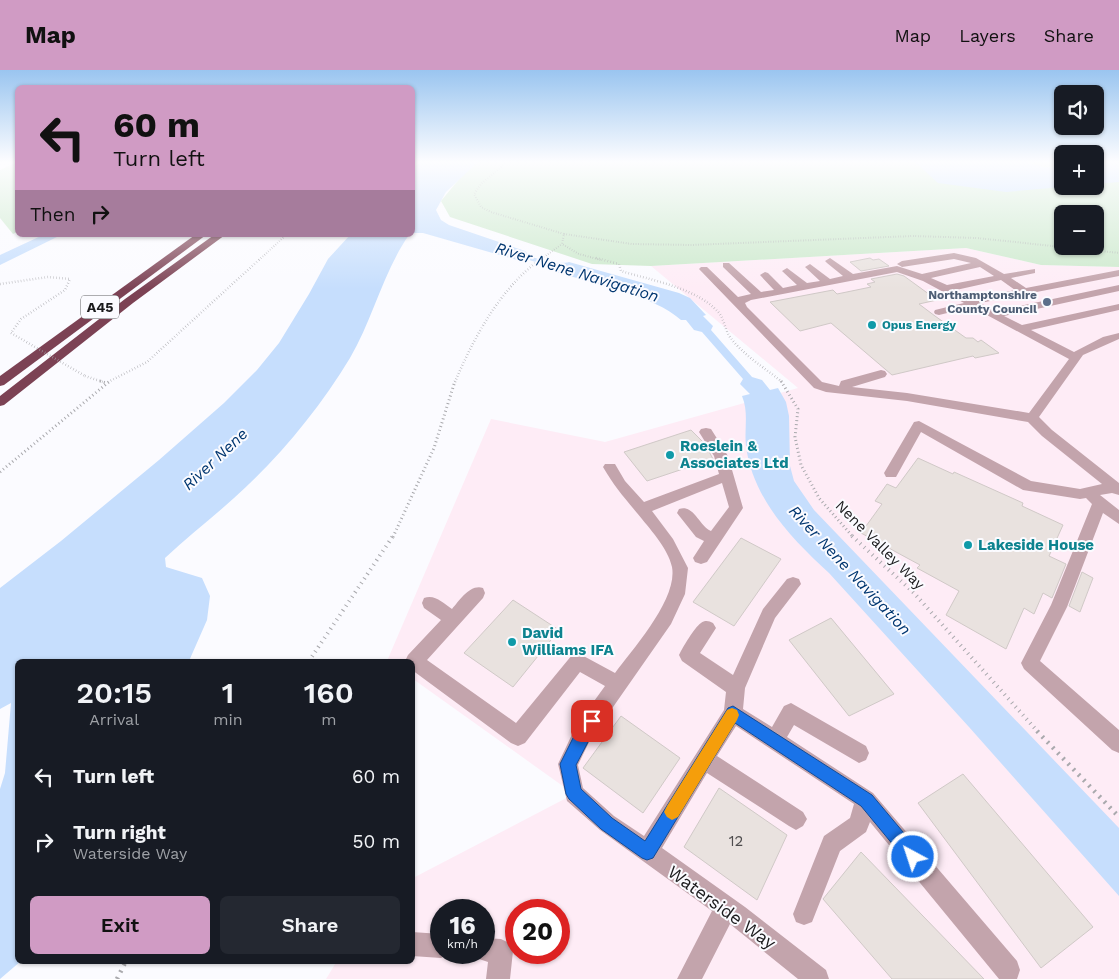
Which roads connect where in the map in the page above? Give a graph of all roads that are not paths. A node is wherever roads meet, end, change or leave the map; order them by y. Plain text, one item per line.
1 (198, 237) edge
2 (217, 237) edge
3 (830, 261) dead end
4 (902, 264) dead end
5 (981, 264) junction
6 (726, 265) dead end
7 (810, 267) dead end
8 (704, 269) dead end
9 (787, 271) dead end
10 (1032, 271) dead end
11 (1119, 273) edge
12 (765, 275) dead end
13 (920, 277) junction
14 (1001, 277) junction
15 (850, 278) junction
16 (828, 282) junction
17 (804, 287) junction
18 (945, 288) junction
19 (1119, 288) edge
20 (781, 291) junction
21 (1024, 291) junction
22 (758, 295) junction
23 (972, 303) junction
24 (741, 305) junction
25 (1119, 307) edge
26 (939, 312) dead end
27 (994, 315) junction
28 (1021, 329) junction
29 (1119, 336) edge
30 (1076, 358) junction
31 (880, 374) dead end
32 (0, 382) edge
33 (846, 390) junction
34 (0, 402) edge
35 (1032, 418) junction
36 (706, 432) dead end
37 (610, 467) dead end
38 (891, 473) dead end
39 (727, 476) junction
40 (1116, 489) edge
41 (1094, 498) junction
42 (642, 509) junction
43 (684, 513) dead end
44 (1119, 518) edge
45 (714, 539) junction
46 (701, 558) dead end
47 (793, 584) dead end
48 (477, 593) dead end
49 (430, 603) dead end
50 (454, 619) junction
51 (707, 628) dead end
52 (415, 660) edge
53 (415, 662) edge
54 (618, 684) junction
55 (736, 688) junction
56 (733, 713) junction
57 (775, 740) junction
58 (1119, 743) edge
59 (859, 752) dead end
60 (704, 759) junction
61 (866, 800) junction
62 (796, 819) dead end
63 (647, 852) junction
64 (726, 907) junction
65 (804, 914) dead end
66 (415, 944) edge
67 (430, 945) edge
68 (495, 951) edge
69 (1008, 970) dead end
70 (498, 979) edge
71 (689, 979) edge
72 (816, 979) edge

1 - 32 highway, A45
2 - 34 highway, A45
3 - 15 street
4 - 5 street
5 - 13 street
5 - 14 street
6 - 22 street
7 - 16 street
8 - 24 street
9 - 17 street
10 - 14 street
11 - 21 street
12 - 20 street
13 - 15 street
13 - 18 street
14 - 18 street
14 - 21 street
15 - 16 street
16 - 17 street
17 - 20 street
18 - 23 street
19 - 27 street
20 - 22 street
21 - 23 street
22 - 24 street
23 - 26 street
23 - 27 street
24 - 33 street
25 - 28 street
27 - 28 street
28 - 30 street
29 - 30 street
30 - 35 street
31 - 33 street
33 - 35 street
35 - 40 street
36 - 39 street
37 - 42 street, Waterside Way
38 - 41 street
39 - 42 street
39 - 45 street
40 - 41 street
41 - 44 street
41 - 58 street
42 - 54 street, Waterside Way
43 - 45 street
45 - 46 street
47 - 55 street
48 - 50 street
49 - 50 street
50 - 52 street
51 - 55 street
53 - 54 street
54 - 63 street, Waterside Way
55 - 56 street
56 - 57 street
56 - 60 street
57 - 59 street
57 - 61 street
60 - 62 street
60 - 63 street
61 - 65 street
61 - 69 street
63 - 64 street, Waterside Way
64 - 71 street
64 - 72 street, Waterside Way
66 - 67 street
68 - 70 street

